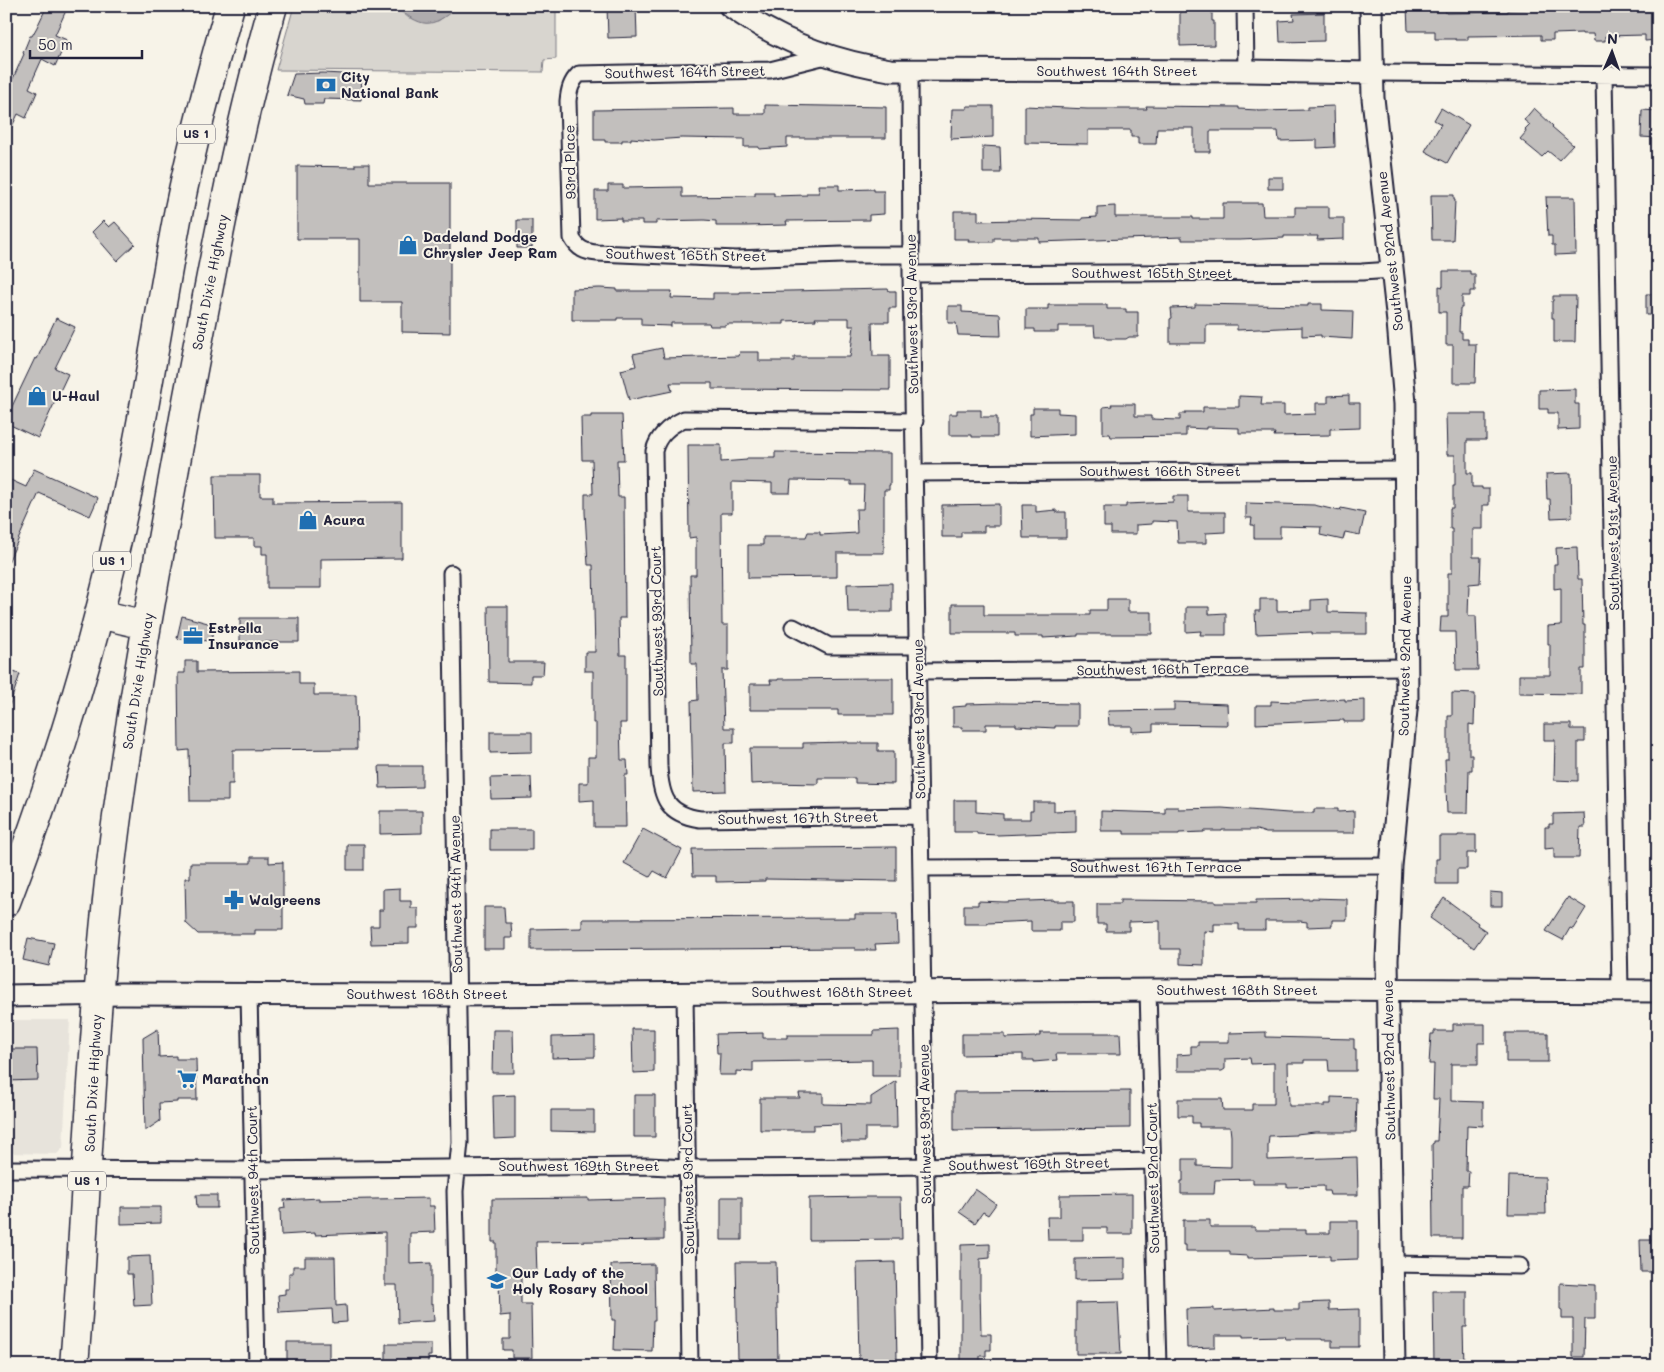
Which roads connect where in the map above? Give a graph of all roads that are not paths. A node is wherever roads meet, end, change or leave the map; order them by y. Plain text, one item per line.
1 (230, 6) edge
2 (273, 6) edge
3 (730, 6) edge
4 (1245, 6) edge
5 (1370, 6) edge
6 (826, 56) junction
7 (910, 71) junction
8 (1246, 71) junction
9 (1372, 73) junction
10 (579, 74) joint
11 (1604, 75) junction
12 (1658, 75) edge
13 (179, 209) junction
14 (582, 250) joint
15 (215, 252) junction
16 (911, 255) junction
17 (1392, 270) junction
18 (911, 274) junction
19 (161, 308) junction
20 (196, 356) junction
21 (914, 421) junction
22 (1406, 470) junction
23 (915, 473) junction
24 (451, 573) dead end
25 (99, 614) junction
26 (146, 625) junction
27 (793, 627) dead end
28 (918, 646) junction
29 (1407, 667) junction
30 (919, 671) junction
31 (678, 813) joint
32 (920, 816) junction
33 (1391, 866) junction
34 (921, 868) junction
35 (6, 902) edge
36 (1388, 989) junction
37 (1148, 990) junction
38 (923, 991) junction
39 (1620, 991) junction
40 (1658, 991) edge
41 (685, 993) junction
42 (249, 994) junction
43 (98, 995) junction
44 (457, 995) junction
45 (6, 996) edge
46 (1152, 1161) junction
47 (458, 1166) junction
48 (925, 1166) junction
49 (687, 1168) junction
50 (6, 1169) edge
51 (88, 1169) junction
52 (252, 1170) junction
53 (1392, 1264) junction
54 (1520, 1266) dead end
55 (74, 1366) edge
56 (257, 1366) edge
57 (460, 1366) edge
58 (690, 1366) edge
59 (929, 1366) edge
60 (1158, 1366) edge
61 (1394, 1366) edge

1 - 13 highway, US 1
2 - 15 highway, South Dixie Highway / US 1
3 - 6 street
4 - 8 street
5 - 9 street, Southwest 92nd Avenue
6 - 7 street, Southwest 164th Street
6 - 10 street, Southwest 164th Street
7 - 8 street, Southwest 164th Street
7 - 16 street, Southwest 93rd Avenue
8 - 9 street, Southwest 164th Street
9 - 11 street, Southwest 164th Street
9 - 17 street, Southwest 92nd Avenue
10 - 14 street, 93rd Place
11 - 12 street, Southwest 164th Street
11 - 39 street, Southwest 91st Avenue
13 - 15 highway
13 - 19 highway, US 1
14 - 16 street, Southwest 165th Street
15 - 20 highway, South Dixie Highway / US 1
16 - 18 street, Southwest 93rd Avenue
17 - 18 street, Southwest 165th Street
17 - 22 street, Southwest 92nd Avenue
18 - 21 street, Southwest 93rd Avenue
19 - 20 highway
19 - 25 highway, US 1
20 - 26 highway, South Dixie Highway / US 1
21 - 23 street, Southwest 93rd Avenue
21 - 31 street, Southwest 93rd Court
22 - 23 street, Southwest 166th Street
22 - 29 street, Southwest 92nd Avenue
23 - 28 street, Southwest 93rd Avenue
24 - 44 street, Southwest 94th Avenue
25 - 26 highway
25 - 35 highway, US 1
26 - 43 highway, South Dixie Highway / US 1
27 - 28 street
28 - 30 street, Southwest 93rd Avenue
29 - 30 street, Southwest 166th Terrace
29 - 33 street, Southwest 92nd Avenue
30 - 32 street, Southwest 93rd Avenue
31 - 32 street, Southwest 167th Street
32 - 34 street, Southwest 93rd Avenue
33 - 34 street, Southwest 167th Terrace
33 - 36 street, Southwest 92nd Avenue
34 - 38 street, Southwest 93rd Avenue
36 - 37 street, Southwest 168th Street
36 - 39 street, Southwest 168th Street
36 - 53 street, Southwest 92nd Avenue
37 - 38 street, Southwest 168th Street
37 - 46 street, Southwest 92nd Court
38 - 41 street, Southwest 168th Street
38 - 48 street, Southwest 93rd Avenue
39 - 40 street, Southwest 168th Street
41 - 44 street, Southwest 168th Street
41 - 49 street, Southwest 93rd Court
42 - 43 street, Southwest 168th Street
42 - 44 street, Southwest 168th Street
42 - 52 street, Southwest 94th Court
43 - 45 street, Southwest 168th Street
43 - 51 highway, South Dixie Highway / US 1
44 - 47 street, Southwest 94th Avenue
46 - 48 street, Southwest 169th Street
46 - 60 street, Southwest 92nd Court
47 - 49 street, Southwest 169th Street
47 - 52 street, Southwest 169th Street
47 - 57 street, Southwest 94th Avenue
48 - 49 street, Southwest 169th Street
48 - 59 street, Southwest 93rd Avenue
49 - 58 street, Southwest 93rd Court
50 - 51 street, Southwest 169th Street
51 - 52 street, Southwest 169th Street
51 - 55 highway, South Dixie Highway / US 1
52 - 56 street, Southwest 94th Court
53 - 54 street
53 - 61 street, Southwest 92nd Avenue

